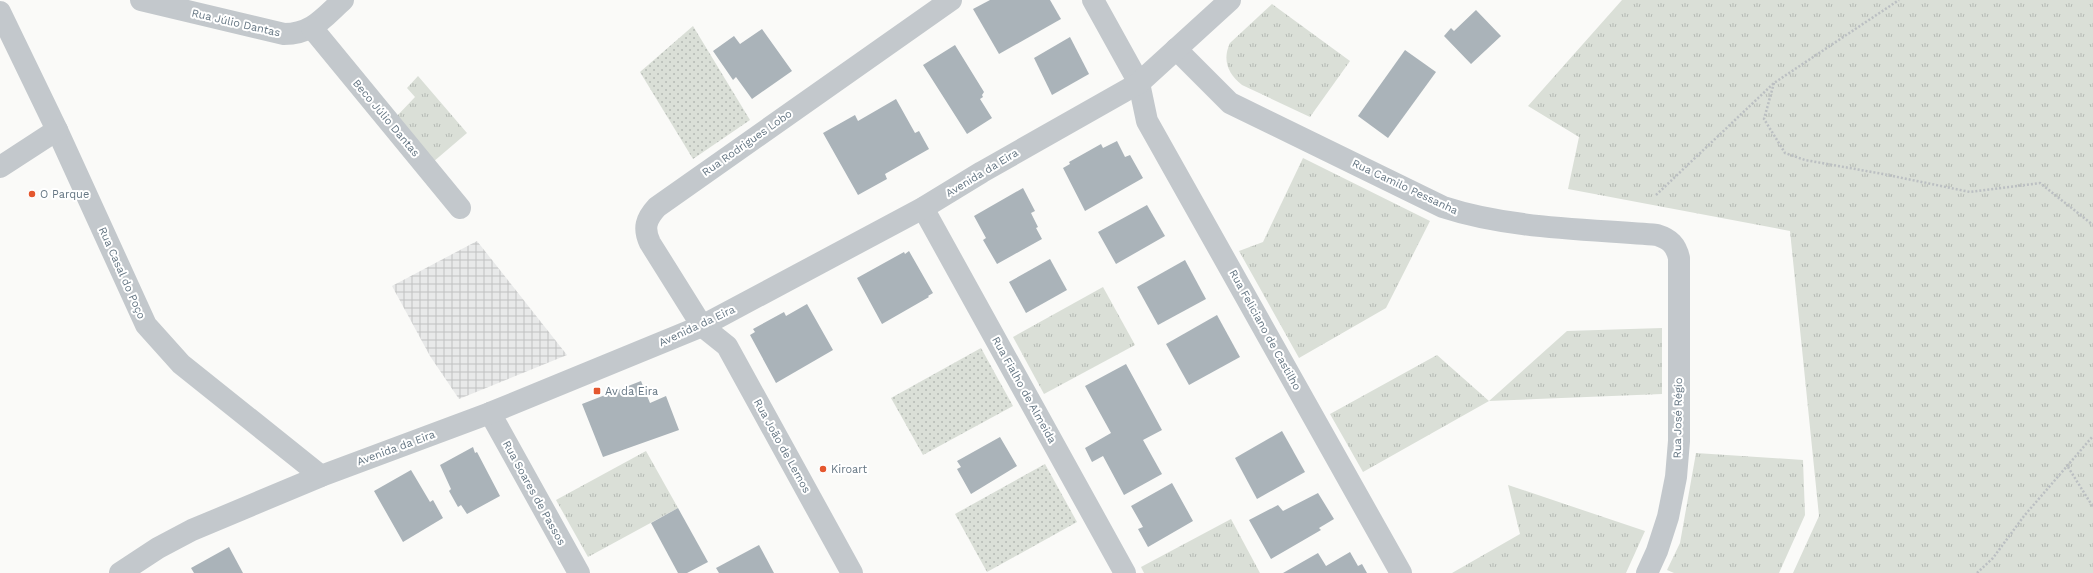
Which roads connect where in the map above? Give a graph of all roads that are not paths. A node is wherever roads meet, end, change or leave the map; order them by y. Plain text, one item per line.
1 (141, 0) edge
2 (343, 0) edge
3 (951, 0) edge
4 (1093, 0) edge
5 (1230, 0) edge
6 (0, 12) edge
7 (312, 28) junction
8 (1176, 49) junction
9 (1139, 83) junction
10 (57, 130) junction
11 (0, 167) edge
12 (460, 208) dead end
13 (923, 208) junction
14 (1679, 258) joint
15 (702, 326) junction
16 (490, 413) junction
17 (321, 476) junction
18 (120, 573) edge
19 (579, 573) edge
20 (852, 573) edge
21 (1125, 573) edge
22 (1401, 573) edge
23 (1647, 573) edge

1 - 7 street, Rua Júlio Dantas
2 - 7 street, Rua Júlio Dantas
3 - 15 street, Rua Rodrigues Lobo
4 - 9 street, Rua Feliciano de Castilho
5 - 8 street, Avenida da Eira
6 - 10 street, Rua Casal do Poço
7 - 12 street, Beco Júlio Dantas
8 - 9 street, Avenida da Eira
8 - 14 street, Rua Camilo Pessanha
9 - 13 street, Avenida da Eira
9 - 22 street, Rua Feliciano de Castilho
10 - 11 street
10 - 17 street, Rua Casal do Poço
13 - 15 street, Avenida da Eira
13 - 21 street, Rua Fialho de Almeida
14 - 23 street, Rua José Régio
15 - 16 street, Avenida da Eira
15 - 20 street, Rua João de Lemos
16 - 17 street, Avenida da Eira
16 - 19 street, Rua Soares de Passos
17 - 18 street, Avenida da Eira

